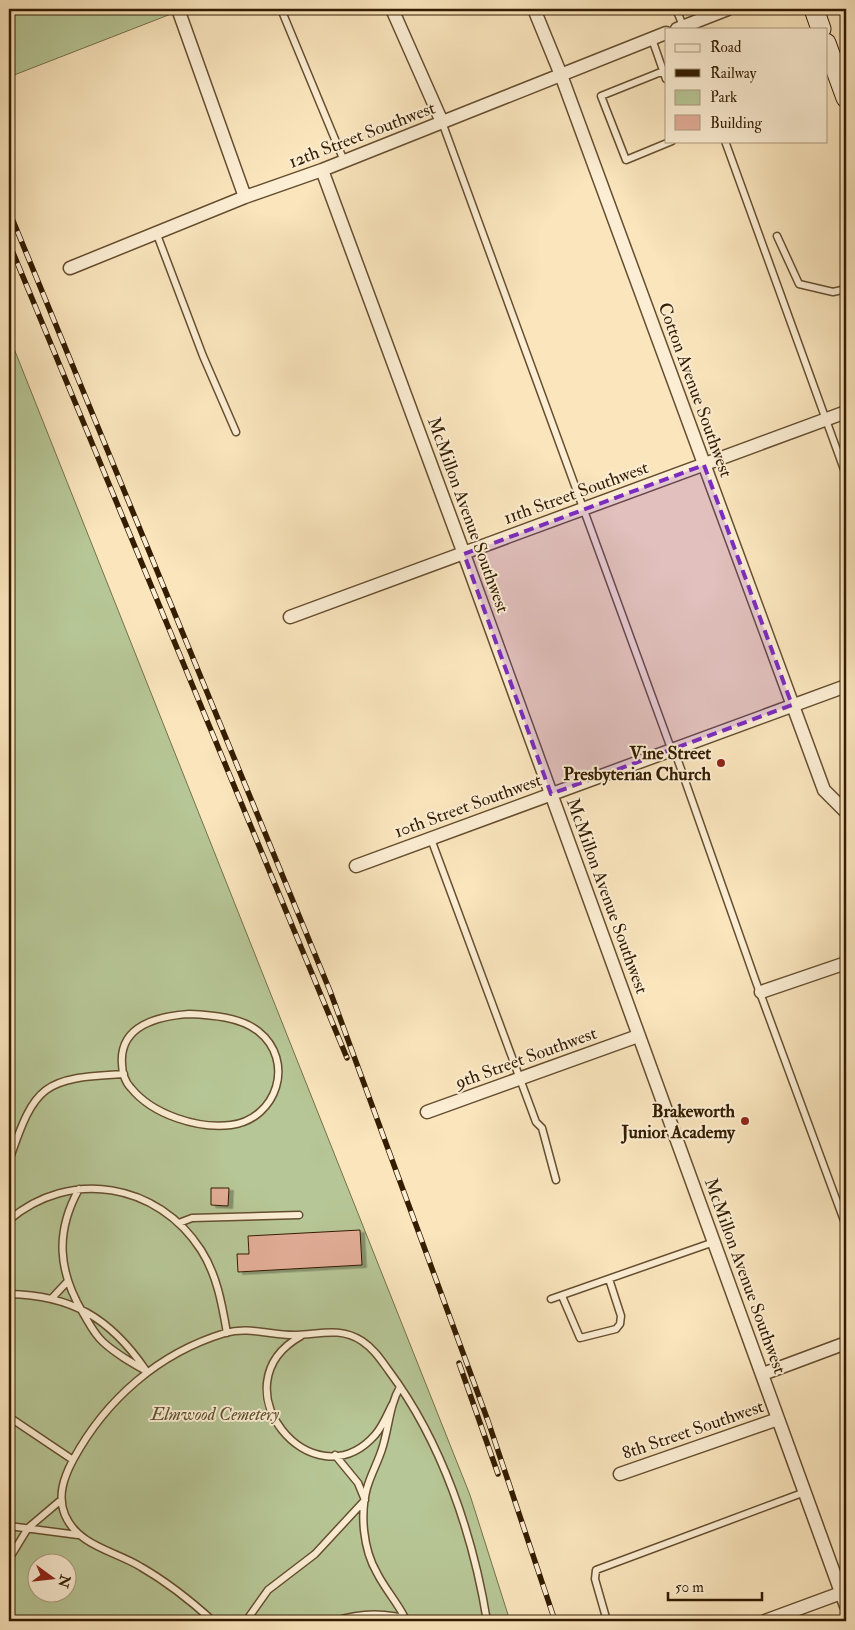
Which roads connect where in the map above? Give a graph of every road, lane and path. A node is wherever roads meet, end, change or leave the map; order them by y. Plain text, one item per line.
1 (178, 9) edge
2 (281, 9) edge
3 (392, 9) edge
4 (534, 9) edge
5 (676, 9) edge
6 (728, 9) edge
7 (814, 9) edge
8 (681, 28) edge
9 (821, 28) edge
10 (665, 33) edge
11 (652, 39) junction
12 (828, 48) edge
13 (665, 71) edge
14 (561, 75) junction
15 (846, 98) edge
16 (442, 122) junction
17 (670, 142) edge
18 (725, 142) edge
19 (344, 161) junction
20 (322, 170) junction
21 (245, 197) junction
22 (156, 232) junction
23 (777, 236) dead end
24 (70, 268) dead end
25 (846, 289) edge
26 (846, 412) edge
27 (827, 419) junction
28 (236, 432) dead end
29 (704, 464) junction
30 (846, 475) edge
31 (584, 508) junction
32 (464, 554) junction
33 (290, 617) dead end
34 (846, 686) edge
35 (792, 705) junction
36 (672, 749) junction
37 (822, 782) junction
38 (551, 794) junction
39 (846, 799) edge
40 (846, 812) edge
41 (431, 839) junction
42 (356, 866) dead end
43 (846, 963) edge
44 (761, 992) junction
45 (638, 1036) junction
46 (124, 1074) junction
47 (521, 1078) junction
48 (427, 1112) dead end
49 (9, 1161) edge
50 (556, 1180) dead end
51 (79, 1189) junction
52 (299, 1215) dead end
53 (9, 1220) edge
54 (179, 1223) junction
55 (846, 1226) edge
56 (714, 1242) junction
57 (609, 1279) junction
58 (67, 1282) junction
59 (9, 1294) edge
60 (562, 1296) junction
61 (53, 1297) junction
62 (551, 1299) dead end
63 (81, 1310) junction
64 (228, 1333) junction
65 (304, 1335) junction
66 (846, 1343) edge
67 (148, 1372) junction
68 (763, 1374) junction
69 (400, 1387) junction
70 (392, 1405) junction
71 (9, 1418) edge
72 (778, 1419) junction
73 (335, 1455) junction
74 (73, 1460) junction
75 (620, 1474) dead end
76 (804, 1492) junction
77 (61, 1500) junction
78 (365, 1500) junction
79 (9, 1526) edge
80 (28, 1528) junction
81 (78, 1535) junction
82 (9, 1559) edge
83 (841, 1593) junction
84 (846, 1606) edge
85 (405, 1618) junction
86 (213, 1621) edge
87 (246, 1621) edge
88 (336, 1621) edge
89 (415, 1621) edge
90 (488, 1621) edge
91 (607, 1621) edge
92 (764, 1621) edge

1 - 21 street
2 - 19 lane
3 - 16 street
4 - 14 street, Cotton Avenue Southwest
5 - 8 lane
6 - 8 street
7 - 9 street
10 - 11 street, 12th Street Southwest
11 - 13 lane
11 - 14 street, 12th Street Southwest
12 - 15 street
13 - 17 lane
14 - 16 street, 12th Street Southwest
14 - 29 street, Cotton Avenue Southwest
16 - 19 street, 12th Street Southwest
16 - 31 lane
18 - 27 lane
19 - 20 street, 12th Street Southwest
20 - 21 street, 12th Street Southwest
20 - 32 street, McMillon Avenue Southwest
21 - 22 street, 12th Street Southwest
22 - 24 street, 12th Street Southwest
22 - 28 lane
23 - 25 lane
26 - 27 street, 11th Street Southwest
27 - 29 street, 11th Street Southwest
27 - 30 lane
29 - 31 street, 11th Street Southwest
29 - 35 street, Cotton Avenue Southwest
31 - 32 street, 11th Street Southwest
31 - 36 lane
32 - 33 street, 11th Street Southwest
32 - 38 street, McMillon Avenue Southwest
34 - 35 street, 10th Street Southwest
35 - 36 street, 10th Street Southwest
35 - 37 street, Cotton Avenue Southwest
36 - 38 street, 10th Street Southwest
36 - 44 lane
37 - 39 street
37 - 40 street, Cotton Avenue Southwest
38 - 41 street, 10th Street Southwest
38 - 45 street, McMillon Avenue Southwest
41 - 42 street, 10th Street Southwest
41 - 47 lane
43 - 44 street
44 - 55 lane
45 - 47 street, 9th Street Southwest
45 - 56 street, McMillon Avenue Southwest
46 - 46 lane
46 - 49 lane
47 - 48 street, 9th Street Southwest
47 - 50 lane
51 - 53 lane
51 - 54 lane
51 - 58 lane
52 - 54 lane
54 - 64 lane
56 - 57 lane
56 - 68 street, McMillon Avenue Southwest
57 - 60 lane
57 - 60 lane
58 - 61 lane
58 - 63 lane
59 - 61 lane
60 - 62 lane
61 - 63 lane
63 - 67 lane
63 - 67 lane
64 - 65 lane
64 - 67 lane
65 - 69 lane
65 - 73 lane
66 - 68 street, 8th Street Southwest
67 - 74 lane
68 - 72 street, McMillon Avenue Southwest
69 - 70 lane
69 - 90 lane
70 - 73 lane
70 - 78 lane
71 - 74 lane
72 - 75 street, 8th Street Southwest
72 - 76 street, McMillon Avenue Southwest
73 - 78 lane
74 - 77 lane
76 - 83 street, McMillon Avenue Southwest
76 - 91 lane
77 - 80 lane
77 - 81 lane
78 - 85 lane
78 - 87 lane
79 - 80 lane
80 - 81 lane
80 - 82 lane
81 - 86 lane
83 - 84 street, McMillon Avenue Southwest
83 - 92 street
85 - 88 lane
85 - 89 lane

